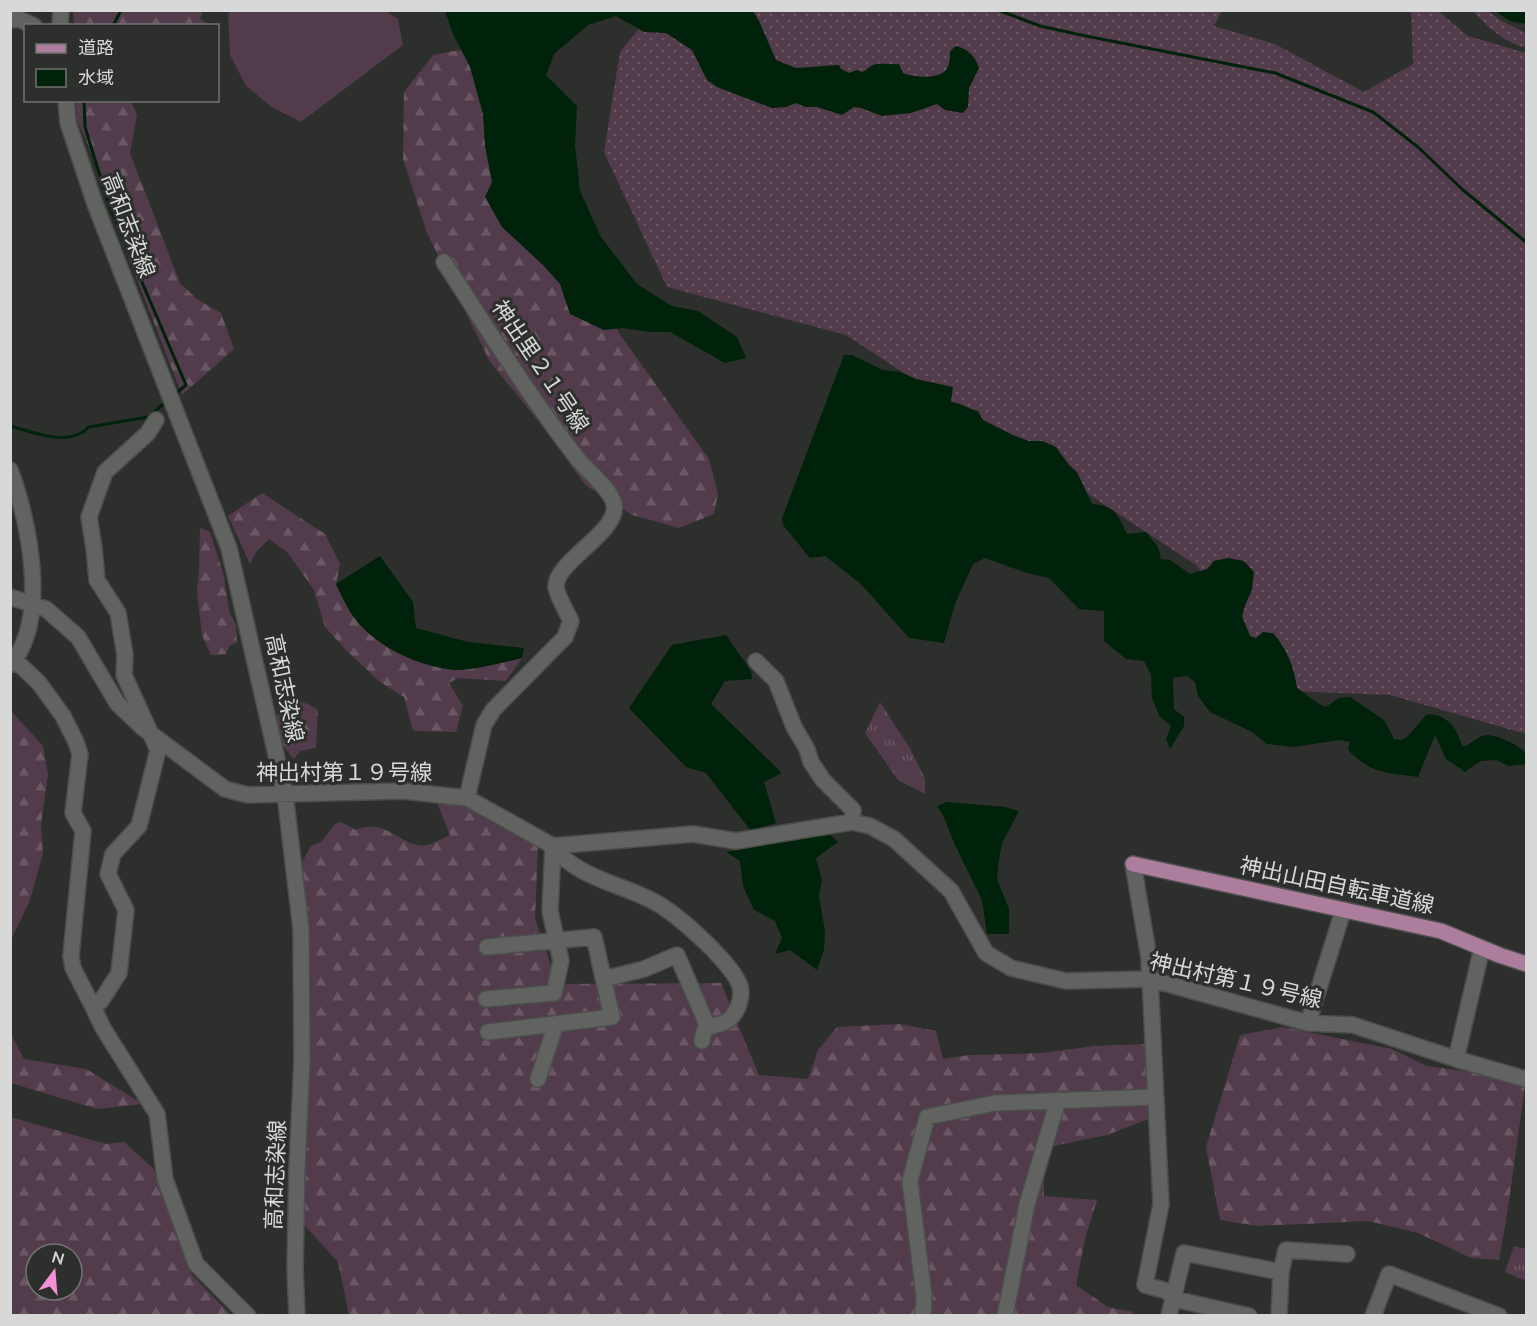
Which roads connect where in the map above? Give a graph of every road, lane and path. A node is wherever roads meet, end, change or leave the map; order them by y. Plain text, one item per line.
1 (10, 20) edge
2 (30, 24) edge
3 (66, 102) edge
4 (444, 262) dead end
5 (156, 420) dead end
6 (10, 470) edge
7 (10, 597) edge
8 (34, 606) junction
9 (756, 661) dead end
10 (13, 663) edge
11 (152, 734) junction
12 (285, 794) junction
13 (467, 798) junction
14 (852, 822) junction
15 (553, 846) junction
16 (1133, 864) joint
17 (1343, 911) junction
18 (556, 940) junction
19 (487, 947) dead end
20 (1482, 948) junction
21 (1527, 964) edge
22 (604, 979) junction
23 (1150, 979) junction
24 (486, 999) dead end
25 (93, 1007) junction
26 (1308, 1023) junction
27 (555, 1024) junction
28 (488, 1032) dead end
29 (1456, 1059) junction
30 (538, 1079) dead end
31 (1527, 1079) edge
32 (1154, 1097) junction
33 (1058, 1100) junction
34 (1347, 1254) dead end
35 (1281, 1272) junction
36 (1174, 1299) junction
37 (1495, 1315) edge
38 (248, 1316) edge
39 (297, 1316) edge
40 (923, 1316) edge
41 (1005, 1316) edge
42 (1169, 1316) edge
43 (1249, 1316) edge
44 (1279, 1316) edge
45 (1373, 1316) edge

1 - 2 street
3 - 12 street, 高和志染線
4 - 13 street, 神出里２１号線
5 - 11 street
6 - 8 street
7 - 8 street, 神出村第１９号線
8 - 10 street
8 - 11 street, 神出村第１９号線
9 - 14 street
10 - 25 street
11 - 12 street, 神出村第１９号線
11 - 25 street
12 - 13 street, 神出村第１９号線
12 - 39 street, 高和志染線
13 - 15 street, 神出村第１９号線
14 - 15 street, 神出村第１９号線
14 - 23 street, 神出村第１９号線
15 - 18 street
15 - 22 street
16 - 17 main road, 神出山田自転車道線
16 - 23 street
17 - 20 main road, 神出山田自転車道線
17 - 26 street
18 - 19 street
18 - 22 street
18 - 24 street
20 - 21 main road, 神出山田自転車道線
20 - 29 street
22 - 27 street
23 - 26 street, 神出村第１９号線
23 - 32 street
25 - 38 street
26 - 29 street, 神出村第１９号線
27 - 28 street
27 - 30 street
29 - 31 street, 神出村第１９号線
32 - 33 street
32 - 36 street
33 - 40 street
33 - 41 street
34 - 35 street
35 - 36 street
35 - 44 street
36 - 42 street
36 - 43 street
37 - 45 street

